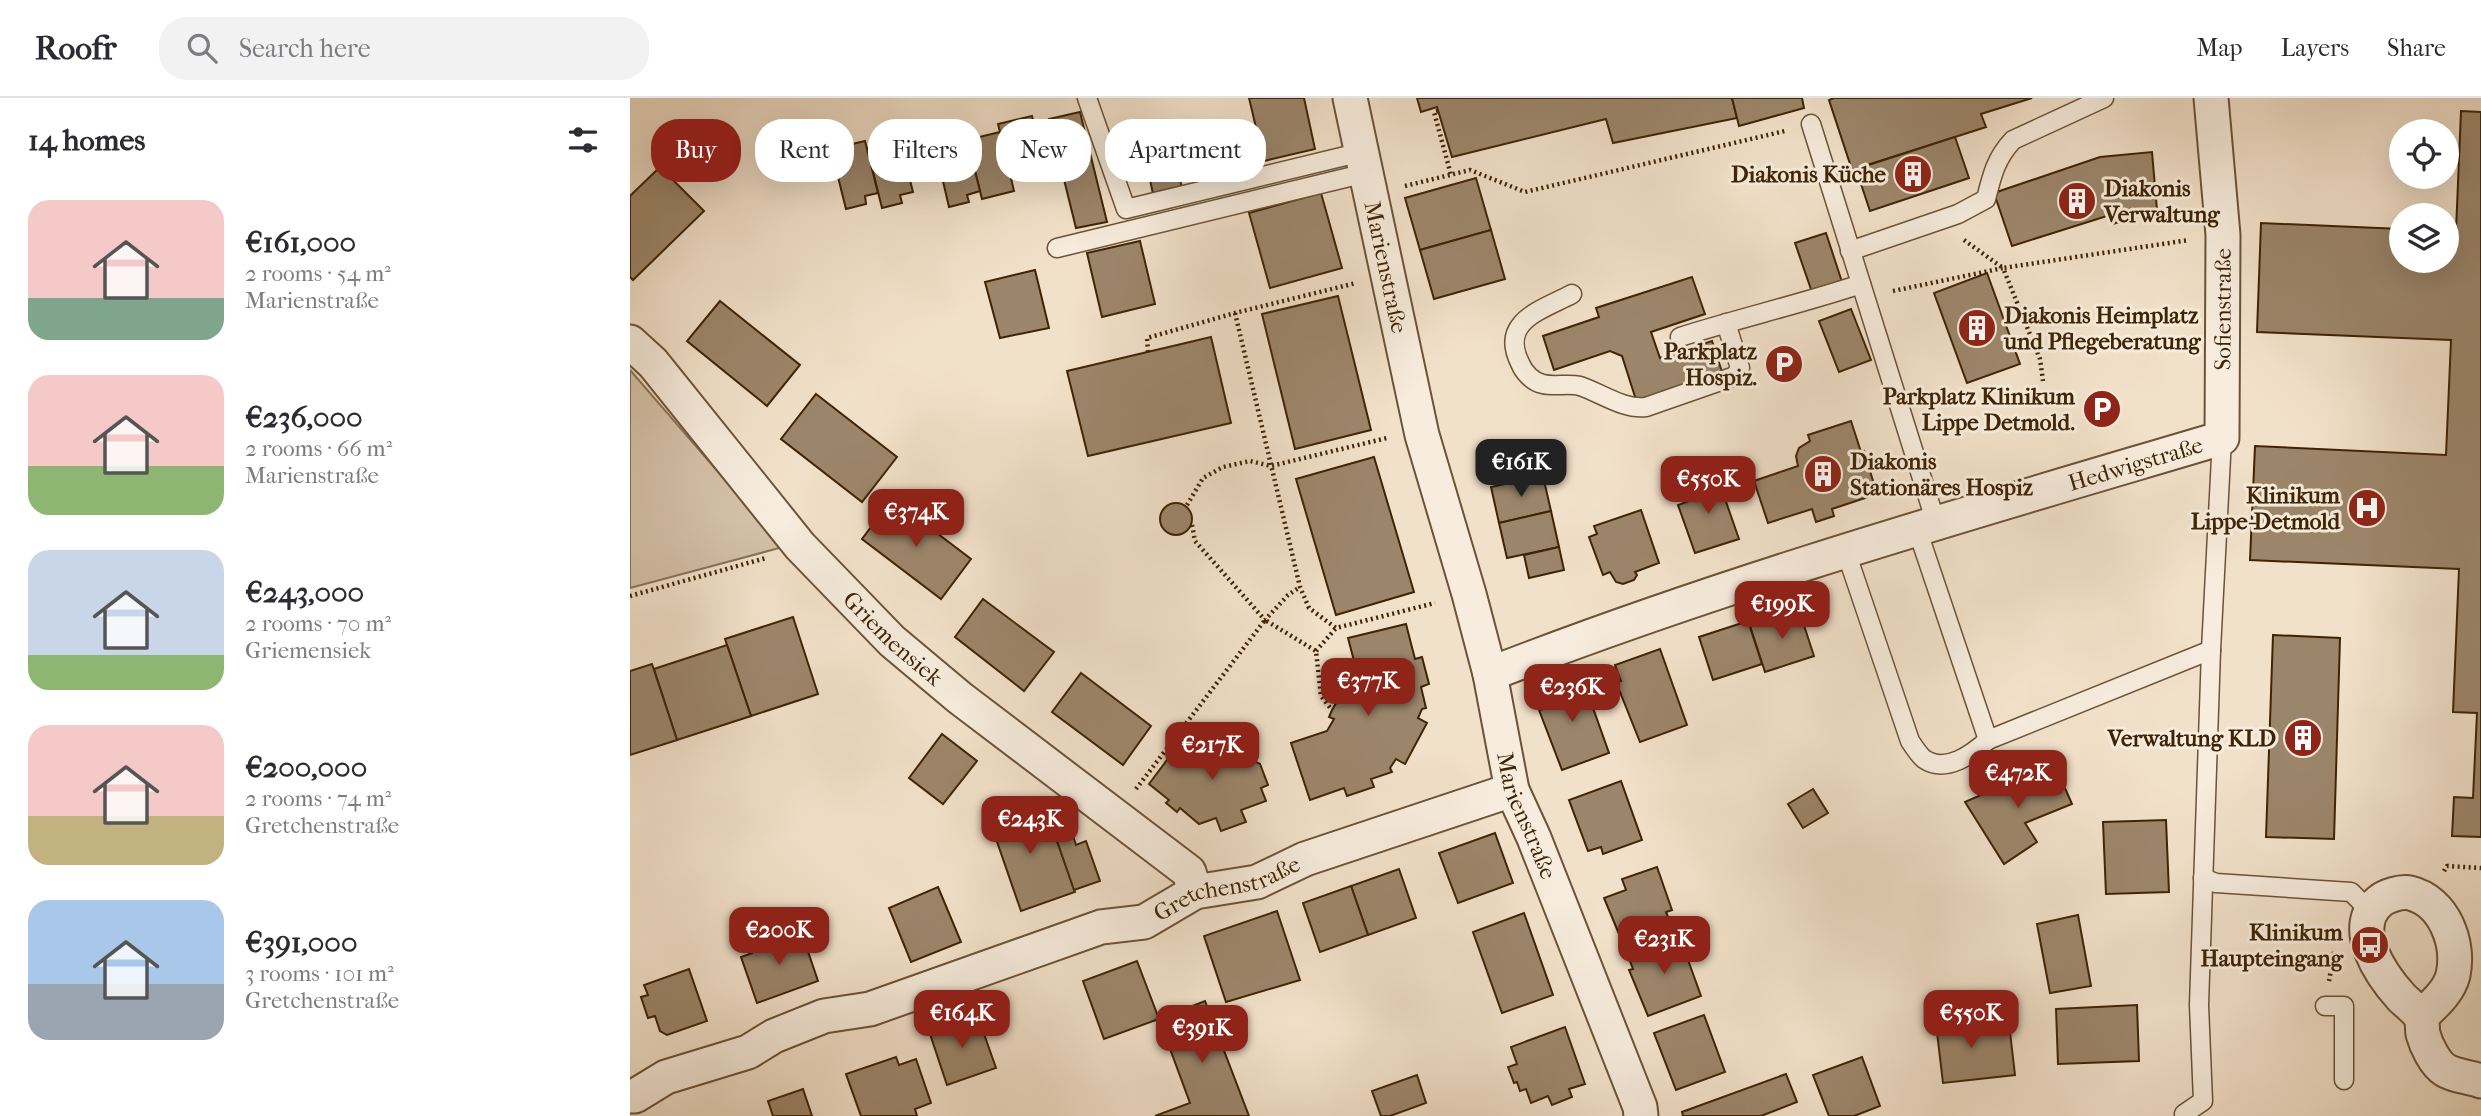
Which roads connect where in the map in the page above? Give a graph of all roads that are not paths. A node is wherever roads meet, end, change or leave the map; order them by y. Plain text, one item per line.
1 (1087, 98) edge
2 (1350, 98) edge
3 (2104, 98) edge
4 (2211, 98) edge
5 (1811, 124) road end
6 (1366, 173) junction
7 (1057, 248) dead end
8 (1850, 251) junction
9 (1861, 284) junction
10 (1572, 294) dead end
11 (1726, 323) junction
12 (1680, 337) dead end
13 (630, 342) edge
14 (2222, 438) junction
15 (1927, 526) junction
16 (1846, 552) junction
17 (2211, 650) junction
18 (1490, 674) junction
19 (1989, 740) junction
20 (1512, 790) junction
21 (2203, 878) junction
22 (1195, 892) junction
23 (2369, 910) junction
24 (2325, 1006) dead end
25 (2421, 1017) junction
26 (2344, 1080) dead end
27 (2481, 1081) edge
28 (630, 1096) edge
29 (2184, 1114) edge
30 (1641, 1116) edge

1 - 6 lane
2 - 6 street, Marienstraße
3 - 8 lane
4 - 14 street, Sofienstraße
5 - 8 lane
6 - 7 lane
6 - 18 street, Marienstraße
8 - 9 lane
9 - 11 lane
9 - 15 lane
10 - 11 lane
11 - 12 lane
13 - 22 street, Griemensiek
14 - 15 street, Hedwigstraße
14 - 17 lane
15 - 16 street, Hedwigstraße
15 - 19 lane
16 - 18 street, Hedwigstraße
16 - 19 lane
17 - 19 lane
17 - 21 lane
18 - 20 street, Marienstraße
20 - 22 street, Gretchenstraße
20 - 30 street, Marienstraße
21 - 23 lane
21 - 29 lane
22 - 28 street, Gretchenstraße
23 - 25 street
23 - 25 street
24 - 26 lane
25 - 27 street

